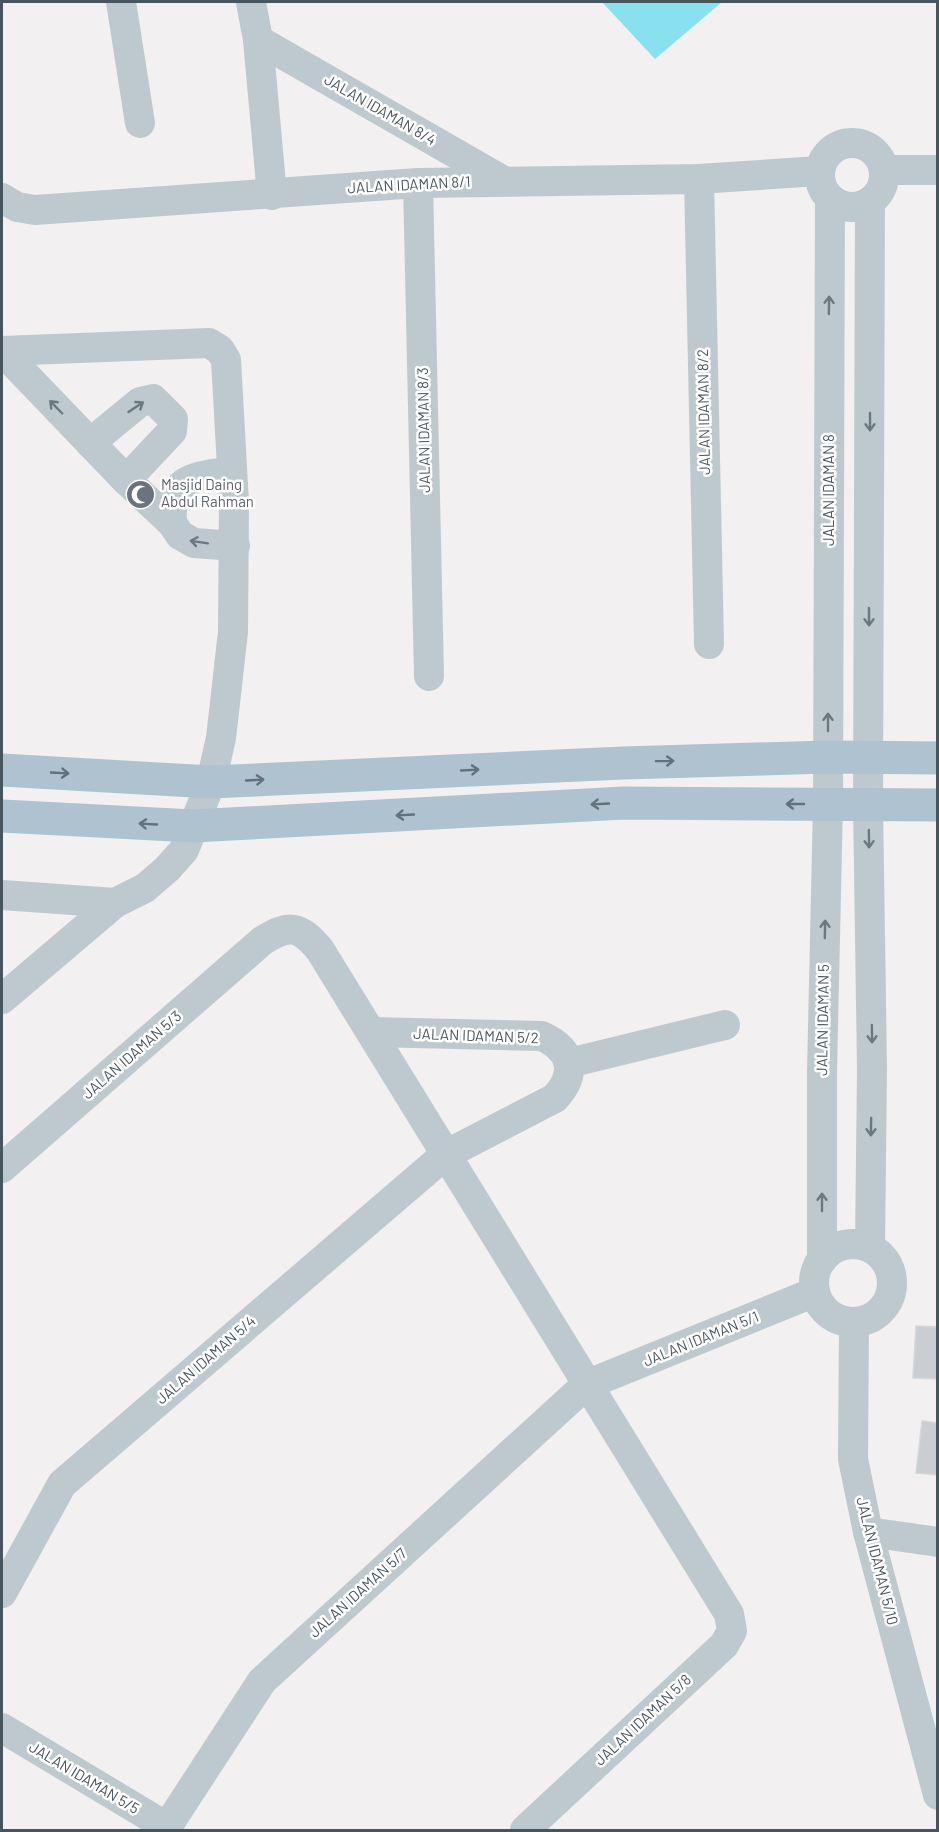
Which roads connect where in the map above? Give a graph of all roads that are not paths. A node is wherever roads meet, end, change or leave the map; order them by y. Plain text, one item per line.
1 (121, 2) edge
2 (251, 2) edge
3 (258, 40) junction
4 (140, 123) dead end
5 (884, 170) junction
6 (938, 170) edge
7 (819, 171) junction
8 (699, 179) junction
9 (502, 180) junction
10 (418, 183) junction
11 (272, 195) junction
12 (2, 198) edge
13 (830, 200) junction
14 (870, 202) junction
15 (2, 351) edge
16 (90, 443) junction
17 (869, 464) junction
18 (829, 468) junction
19 (231, 471) junction
20 (126, 480) junction
21 (172, 523) junction
22 (235, 546) junction
23 (709, 644) dead end
24 (429, 676) dead end
25 (938, 758) edge
26 (2, 770) edge
27 (828, 780) junction
28 (868, 780) junction
29 (211, 782) junction
30 (938, 805) edge
31 (2, 816) edge
32 (193, 826) junction
33 (2, 895) edge
34 (115, 903) junction
35 (15, 975) edge
36 (2, 999) edge
37 (725, 1025) dead end
38 (371, 1032) junction
39 (568, 1063) junction
40 (445, 1155) junction
41 (2, 1168) edge
42 (870, 1247) junction
43 (822, 1260) junction
44 (815, 1292) junction
45 (854, 1323) junction
46 (586, 1385) junction
47 (868, 1532) junction
48 (938, 1542) edge
49 (2, 1593) edge
50 (2, 1728) edge
51 (938, 1795) edge
52 (166, 1829) edge
53 (525, 1830) edge

1 - 4 street
2 - 3 street
3 - 9 street, JALAN IDAMAN 8/4
3 - 11 street
5 - 6 street
5 - 7 street
5 - 14 street
7 - 8 street, JALAN IDAMAN 8/1
7 - 13 street
8 - 9 street, JALAN IDAMAN 8/1
8 - 23 street, JALAN IDAMAN 8/2
9 - 10 street, JALAN IDAMAN 8/1
10 - 11 street, JALAN IDAMAN 8/1
10 - 24 street, JALAN IDAMAN 8/3
11 - 12 street, JALAN IDAMAN 8/1
13 - 14 street
18 -> 13 street, JALAN IDAMAN 8
14 -> 17 street
16 -> 15 street
15 - 19 street
16 - 20 street
16 -> 20 street
17 - 18 street
17 -> 28 street
27 -> 18 street, JALAN IDAMAN 8
19 - 21 street
19 - 22 street
20 - 21 street
22 -> 21 street
22 - 29 street
25 - 28 main road
26 -> 29 main road
27 - 28 main road
27 - 28 main road
29 -> 27 main road
27 -> 32 main road
43 -> 27 street, JALAN IDAMAN 5
28 - 30 main road
28 -> 42 street
29 - 32 street
32 -> 31 main road
32 - 34 street
33 - 34 street
34 - 35 street
35 - 36 street
37 - 39 street
38 - 39 street, JALAN IDAMAN 5/2
38 - 40 street
38 - 41 street, JALAN IDAMAN 5/3
39 - 40 street
40 - 46 street
40 - 49 street, JALAN IDAMAN 5/4
42 - 43 street
42 - 45 street
43 - 44 street
44 - 45 street
44 - 46 street, JALAN IDAMAN 5/1
45 - 47 street, JALAN IDAMAN 5/10
46 - 52 street, JALAN IDAMAN 5/7
46 - 53 street, JALAN IDAMAN 5/8
47 - 48 street
47 - 51 street, JALAN IDAMAN 5/10
50 - 52 street, JALAN IDAMAN 5/5

